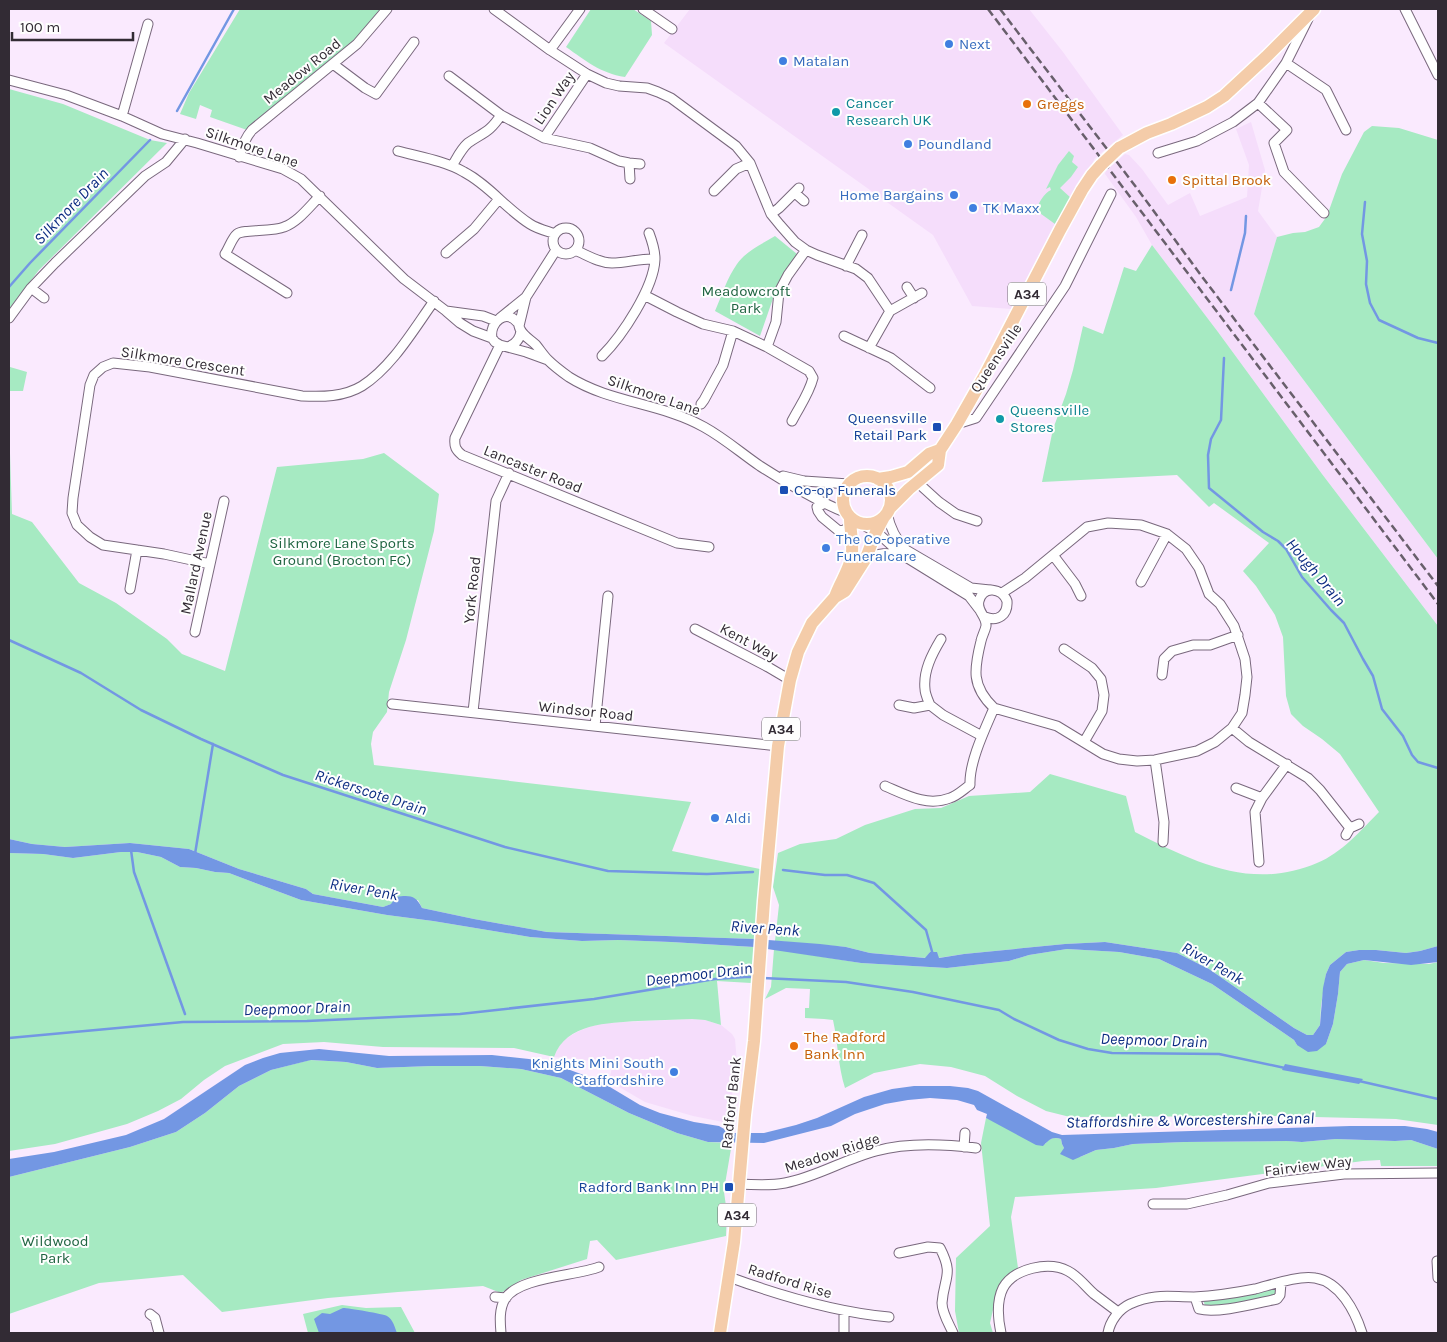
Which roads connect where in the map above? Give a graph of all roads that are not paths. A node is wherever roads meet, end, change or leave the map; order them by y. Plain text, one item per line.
1 (387, 9) edge
2 (580, 9) edge
3 (643, 9) edge
4 (1313, 9) edge
5 (1405, 9) edge
6 (499, 10) edge
7 (148, 24) dead end
8 (672, 29) dead end
9 (414, 42) dead end
10 (550, 50) junction
11 (1286, 63) junction
12 (333, 64) junction
13 (587, 74) junction
14 (1438, 75) edge
15 (449, 76) dead end
16 (9, 80) edge
17 (1258, 103) junction
18 (501, 115) junction
19 (122, 116) junction
20 (1346, 130) dead end
21 (544, 138) junction
22 (185, 140) junction
23 (398, 151) dead end
24 (1158, 154) dead end
25 (239, 157) junction
26 (629, 163) junction
27 (750, 163) junction
28 (640, 164) dead end
29 (452, 166) junction
30 (630, 179) dead end
31 (714, 191) dead end
32 (1111, 194) dead end
33 (320, 196) junction
34 (499, 199) junction
35 (804, 201) dead end
36 (1324, 213) dead end
37 (771, 214) junction
38 (649, 233) dead end
39 (555, 234) junction
40 (862, 235) dead end
41 (664, 243) dead end
42 (653, 246) junction
43 (556, 250) junction
44 (575, 250) junction
45 (806, 250) junction
46 (446, 253) dead end
47 (655, 259) junction
48 (846, 266) junction
49 (907, 287) dead end
50 (31, 288) junction
51 (287, 293) dead end
52 (644, 295) junction
53 (526, 297) junction
54 (44, 298) dead end
55 (434, 301) junction
56 (446, 311) junction
57 (890, 311) junction
58 (9, 318) edge
59 (498, 320) junction
60 (520, 328) junction
61 (733, 331) junction
62 (851, 336) dead end
63 (492, 338) junction
64 (504, 346) junction
65 (768, 347) junction
66 (869, 348) junction
67 (602, 356) dead end
68 (548, 360) junction
69 (930, 388) dead end
70 (701, 404) dead end
71 (792, 421) dead end
72 (957, 424) junction
73 (940, 450) junction
74 (509, 473) junction
75 (775, 475) junction
76 (878, 479) junction
77 (917, 482) junction
78 (849, 484) junction
79 (224, 501) dead end
80 (823, 504) junction
81 (887, 513) junction
82 (852, 520) junction
83 (978, 521) dead end
84 (876, 532) junction
85 (1167, 534) junction
86 (709, 547) dead end
87 (137, 550) junction
88 (901, 554) junction
89 (1052, 555) junction
90 (866, 558) junction
91 (210, 564) junction
92 (1141, 582) dead end
93 (1012, 588) junction
94 (130, 589) dead end
95 (990, 590) junction
96 (1002, 593) junction
97 (608, 596) dead end
98 (1081, 596) dead end
99 (835, 597) junction
100 (1007, 601) junction
101 (979, 609) junction
102 (985, 621) junction
103 (695, 629) dead end
104 (196, 632) dead end
105 (1238, 635) junction
106 (941, 640) dead end
107 (1064, 649) dead end
108 (1162, 675) dead end
109 (790, 680) junction
110 (392, 704) dead end
111 (930, 705) junction
112 (899, 706) dead end
113 (994, 708) junction
114 (473, 712) junction
115 (595, 726) junction
116 (1232, 728) junction
117 (982, 736) junction
118 (1084, 742) junction
119 (778, 746) junction
120 (1155, 760) junction
121 (1287, 764) junction
122 (885, 786) dead end
123 (1236, 788) dead end
124 (1262, 798) junction
125 (1351, 829) dead end
126 (1163, 842) dead end
127 (1259, 863) dead end
128 (965, 1133) dead end
129 (964, 1146) junction
130 (976, 1148) dead end
131 (1438, 1172) edge
132 (739, 1184) junction
133 (1153, 1204) dead end
134 (899, 1253) dead end
135 (1437, 1261) dead end
136 (598, 1267) dead end
137 (729, 1277) junction
138 (1438, 1278) edge
139 (1281, 1283) junction
140 (495, 1297) dead end
141 (1195, 1297) junction
142 (506, 1298) junction
143 (844, 1311) junction
144 (1118, 1312) junction
145 (156, 1315) dead end
146 (889, 1317) dead end
147 (159, 1333) edge
148 (502, 1333) edge
149 (720, 1333) edge
150 (844, 1333) edge
151 (953, 1333) edge
152 (1001, 1333) edge
153 (1108, 1333) edge
154 (1362, 1333) edge

1 - 12 street, Meadow Road
2 - 10 street
3 - 8 street
4 - 11 street
4 - 72 highway, A34, bridge
5 - 14 street
6 - 10 street
7 - 19 street
9 - 12 street
10 - 13 street
11 - 17 street
11 - 20 street
12 - 25 street, Meadow Road
13 - 21 street, Lion Way
13 - 27 street
15 - 18 street
16 - 19 street, Silkmore Lane
17 - 24 street
17 - 36 street
18 - 21 street
18 - 29 street
19 - 22 street, Silkmore Lane
21 - 26 street
22 - 25 street, Silkmore Lane
22 - 50 street
23 - 29 street
25 - 33 street, Silkmore Lane
26 - 28 street
26 - 30 street
27 - 31 street
27 - 37 street
29 - 34 street
32 - 72 street, Queensville
33 - 51 street
33 - 55 street, Silkmore Lane
34 - 39 street
34 - 46 street
35 - 37 street
37 - 45 street
38 - 42 street
39 - 43 street
39 - 44 street
40 - 48 street
41 - 42 street
42 - 47 street
43 - 44 street
43 - 53 street
44 - 47 street
45 - 48 street
45 - 65 street
47 - 52 street
48 - 57 street
49 - 57 street
50 - 54 street
50 - 58 street
52 - 61 street
52 - 67 street
53 - 59 street
53 - 60 street
55 - 56 street, Silkmore Lane
55 - 87 street, Silkmore Crescent
56 - 59 street, Silkmore Lane
56 - 63 street, Silkmore Lane
57 - 66 street
59 - 60 street, Silkmore Lane
59 - 63 street
60 - 64 street
60 - 68 street, Silkmore Lane
61 - 65 street
61 - 70 street
62 - 66 street
63 - 64 street, Silkmore Lane
64 - 68 street, Silkmore Lane
64 - 74 street, Lancaster Road
65 - 71 street
66 - 69 street
68 - 75 street, Silkmore Lane
72 - 73 highway, A34
73 - 76 highway, A34
73 - 77 highway, A34
74 - 86 street, Lancaster Road
74 - 114 street, York Road
75 - 78 street, Silkmore Lane
75 - 80 street, Silkmore Lane
76 - 78 highway
76 - 81 highway
77 - 81 highway, A34
77 - 83 street
78 - 82 highway
79 - 91 street, Mallard Avenue
80 - 82 street, Silkmore Lane
80 - 82 street
81 - 82 highway
81 - 84 highway, A34
81 - 95 street
82 - 84 street, Silkmore Lane
82 - 99 highway, A34
84 - 88 street, Silkmore Lane
84 - 90 highway, A34
85 - 89 street
85 - 92 street
85 - 105 street
87 - 91 street, Silkmore Crescent
87 - 94 street
88 - 90 street
88 - 101 street, Silkmore Lane
89 - 93 street
89 - 98 street
90 - 99 highway, A34
91 - 104 street, Mallard Avenue
93 - 96 street
93 - 100 street
95 - 96 street
95 - 101 street
96 - 100 street
97 - 115 street
99 - 109 highway, A34
100 - 102 street
101 - 102 street
102 - 113 street
103 - 109 street, Kent Way
105 - 108 street
105 - 116 street
106 - 111 street
107 - 118 street
109 - 119 highway, A34
110 - 114 street, Windsor Road
111 - 112 street
111 - 117 street
113 - 117 street
113 - 118 street
114 - 115 street, Windsor Road
115 - 119 street, Windsor Road
116 - 120 street
116 - 121 street
117 - 122 street
118 - 120 street
119 - 132 highway, Radford Bank / A34
120 - 126 street
121 - 124 street
121 - 125 street
123 - 124 street
124 - 127 street
128 - 129 street
129 - 130 street, Meadow Ridge
129 - 132 street, Meadow Ridge
131 - 133 street, Fairview Way
132 - 137 highway, Radford Bank / A34
134 - 151 street
135 - 138 street
136 - 142 street
137 - 143 street, Radford Rise
137 - 149 highway, Radford Bank / A34
139 - 141 street
139 - 141 street
139 - 154 street
140 - 142 street
141 - 144 street
142 - 148 street
143 - 146 street, Radford Rise
143 - 150 street, Radford Rise
144 - 152 street
144 - 153 street
145 - 147 street

